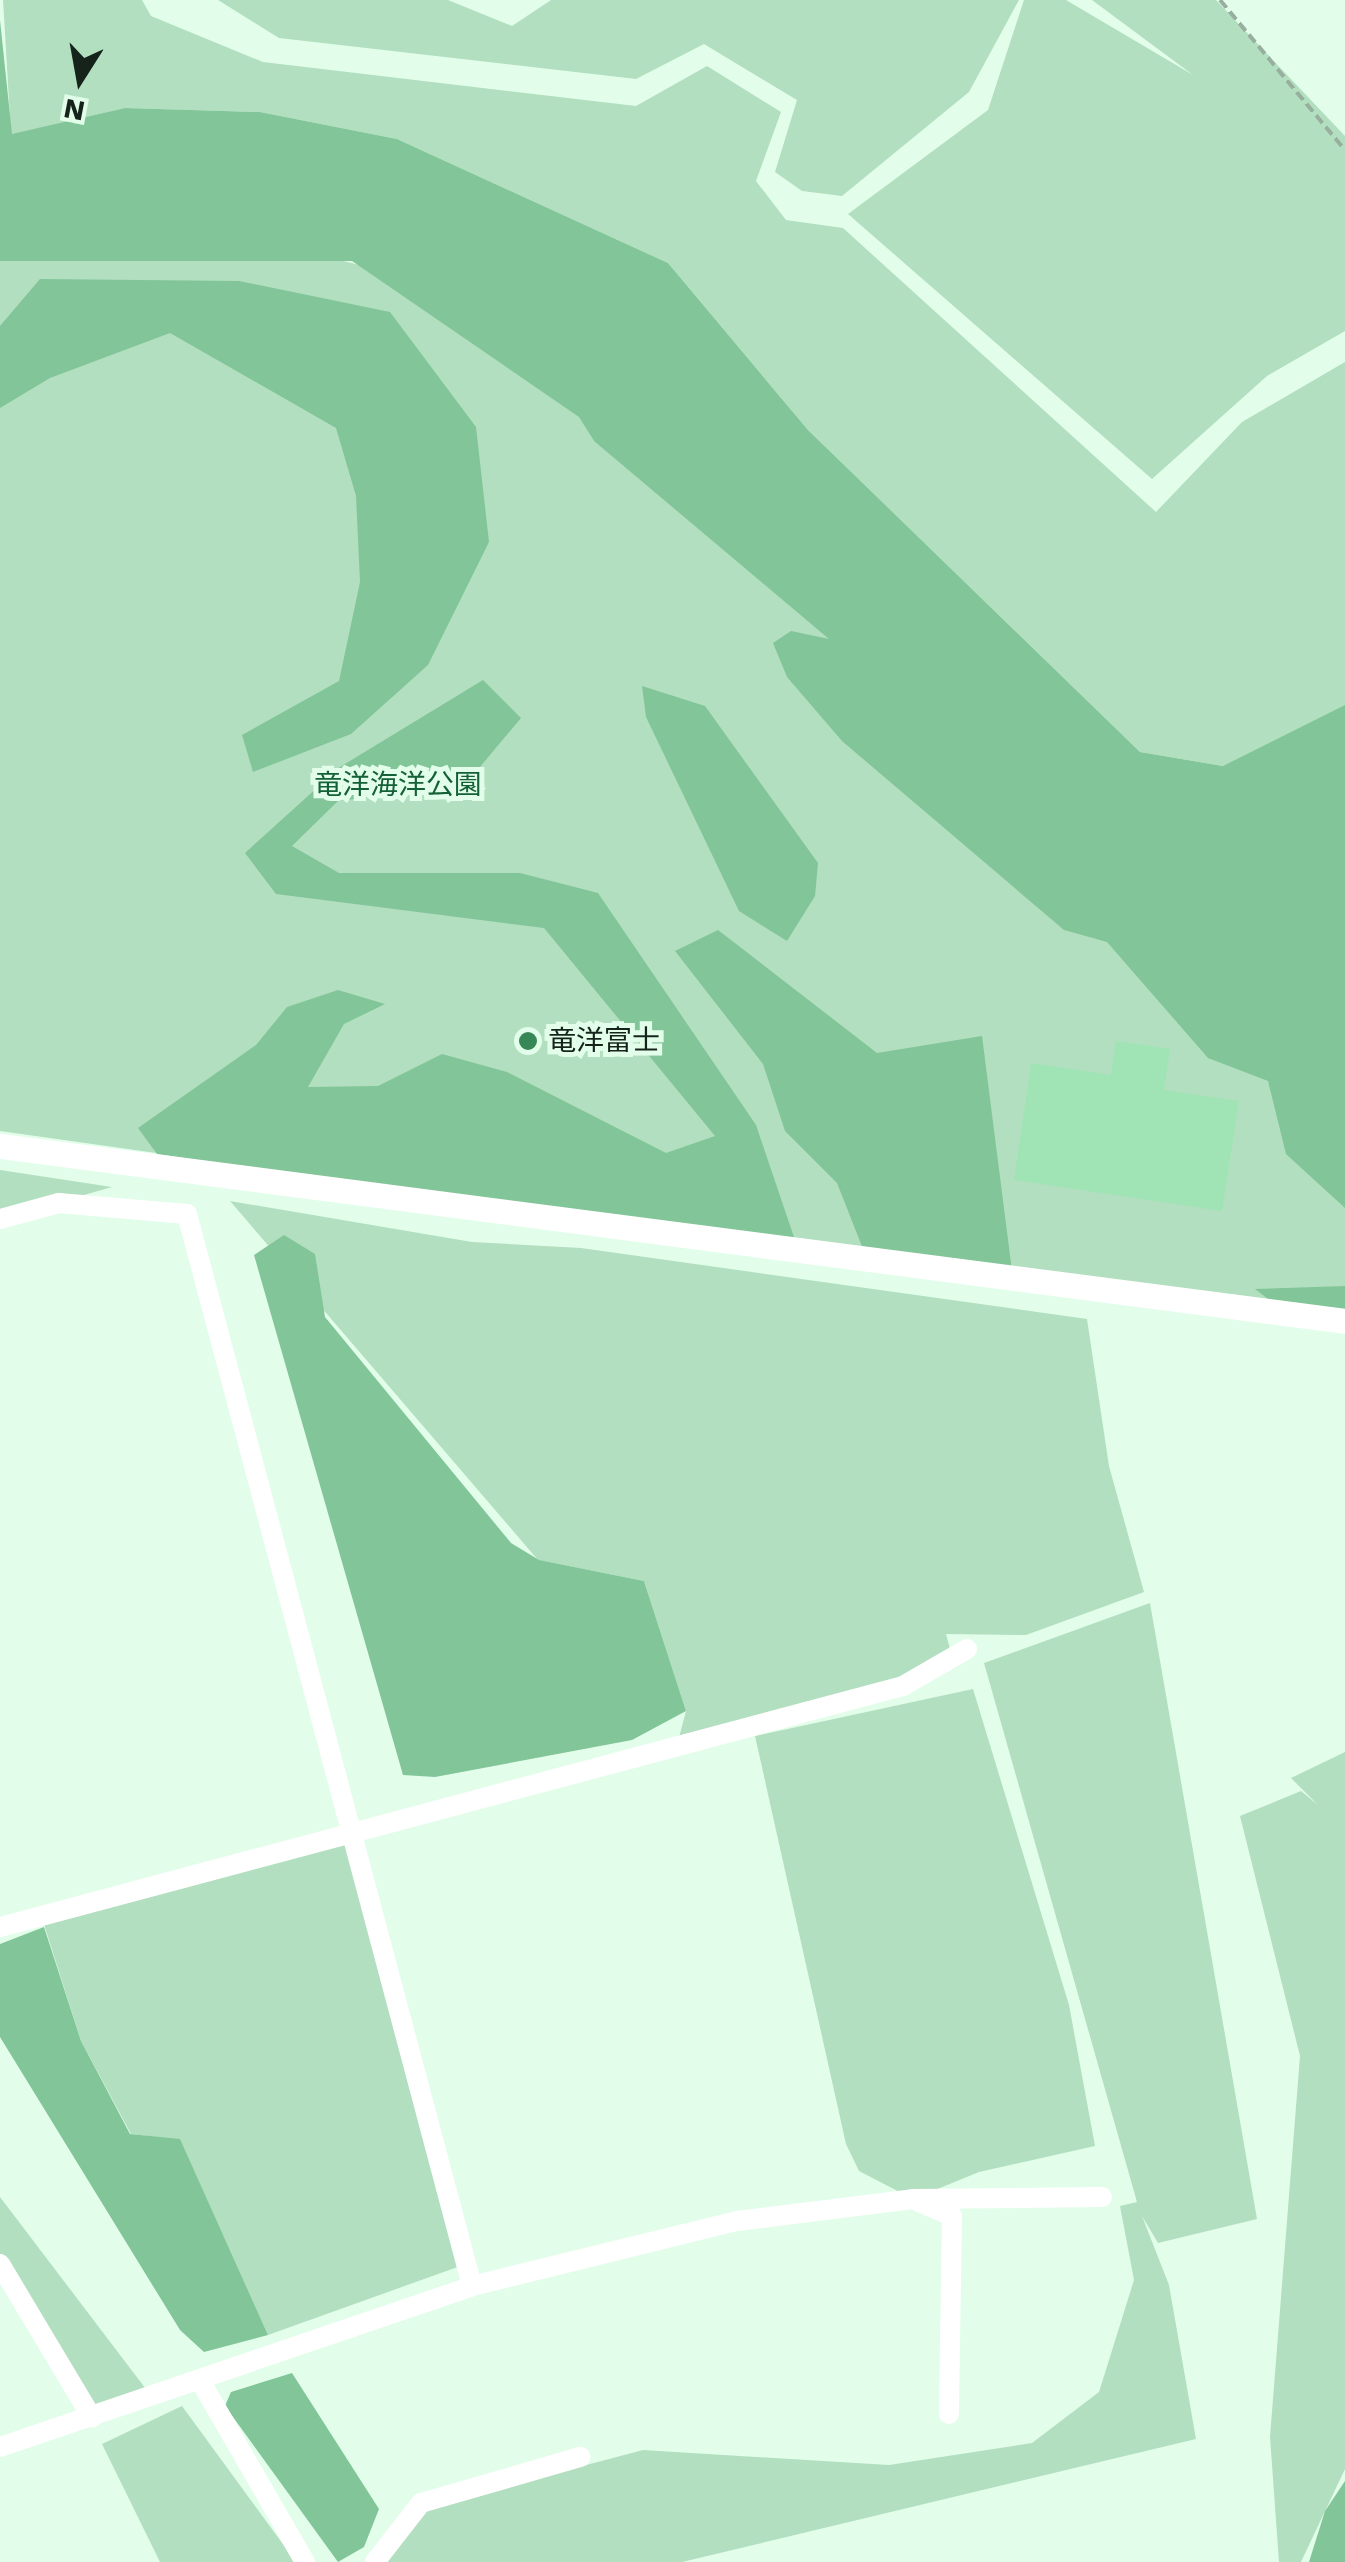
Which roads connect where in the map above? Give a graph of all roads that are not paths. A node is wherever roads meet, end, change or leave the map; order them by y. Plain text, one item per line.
1 (0, 1146) edge
2 (0, 1220) edge
3 (1345, 1321) edge
4 (967, 1649) dead end
5 (355, 1830) junction
6 (0, 1927) edge
7 (1102, 2196) dead end
8 (913, 2199) junction
9 (0, 2264) edge
10 (472, 2286) junction
11 (201, 2382) junction
12 (949, 2414) dead end
13 (92, 2418) junction
14 (0, 2447) edge
15 (580, 2458) dead end
16 (305, 2562) edge
17 (375, 2562) edge

1 - 3 street
2 - 5 street
4 - 5 street
5 - 6 street
5 - 10 street
7 - 8 street
8 - 10 street
8 - 12 street
9 - 13 street
10 - 11 street
11 - 13 street
11 - 16 street
13 - 14 street
15 - 17 street

